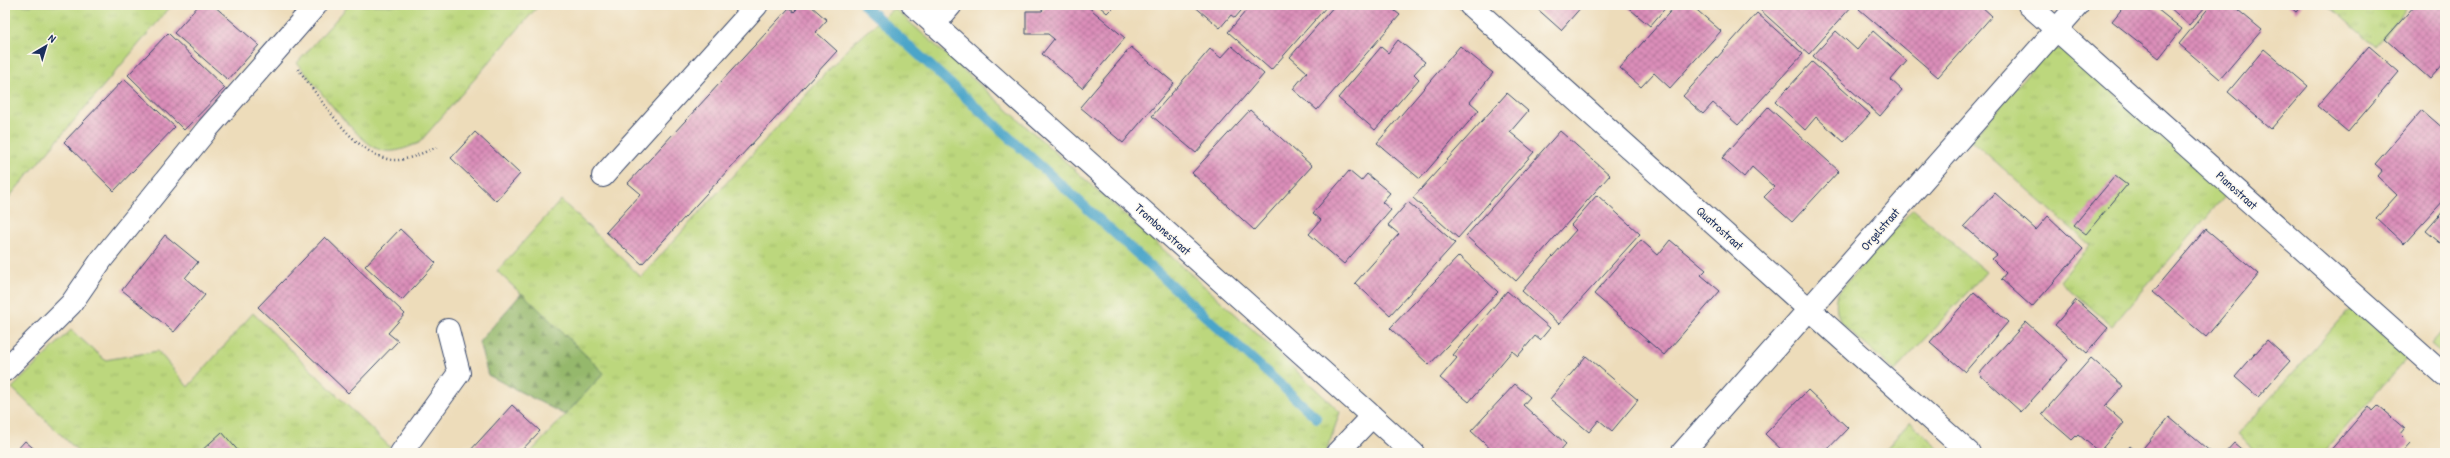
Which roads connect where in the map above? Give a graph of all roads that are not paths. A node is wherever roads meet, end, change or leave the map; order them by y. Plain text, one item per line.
1 (316, 5) edge
2 (757, 5) edge
3 (913, 5) edge
4 (952, 5) edge
5 (1470, 5) edge
6 (2029, 5) edge
7 (2078, 5) edge
8 (934, 24) junction
9 (2056, 29) junction
10 (603, 176) dead end
11 (1810, 309) junction
12 (448, 330) dead end
13 (5, 370) edge
14 (2445, 376) edge
15 (1372, 416) junction
16 (401, 453) edge
17 (1337, 453) edge
18 (1413, 453) edge
19 (1682, 453) edge
20 (1969, 453) edge

1 - 13 street
2 - 10 street
3 - 8 street, Trombonestraat
4 - 8 street
5 - 11 street, Quatrostraat
6 - 9 street, Pianostraat
7 - 9 street, Orgelstraat
8 - 15 street, Trombonestraat
9 - 11 street, Orgelstraat
9 - 14 street, Pianostraat
11 - 19 street, Orgelstraat
11 - 20 street, Quatrostraat
12 - 16 street
15 - 17 street
15 - 18 street, Trombonestraat

